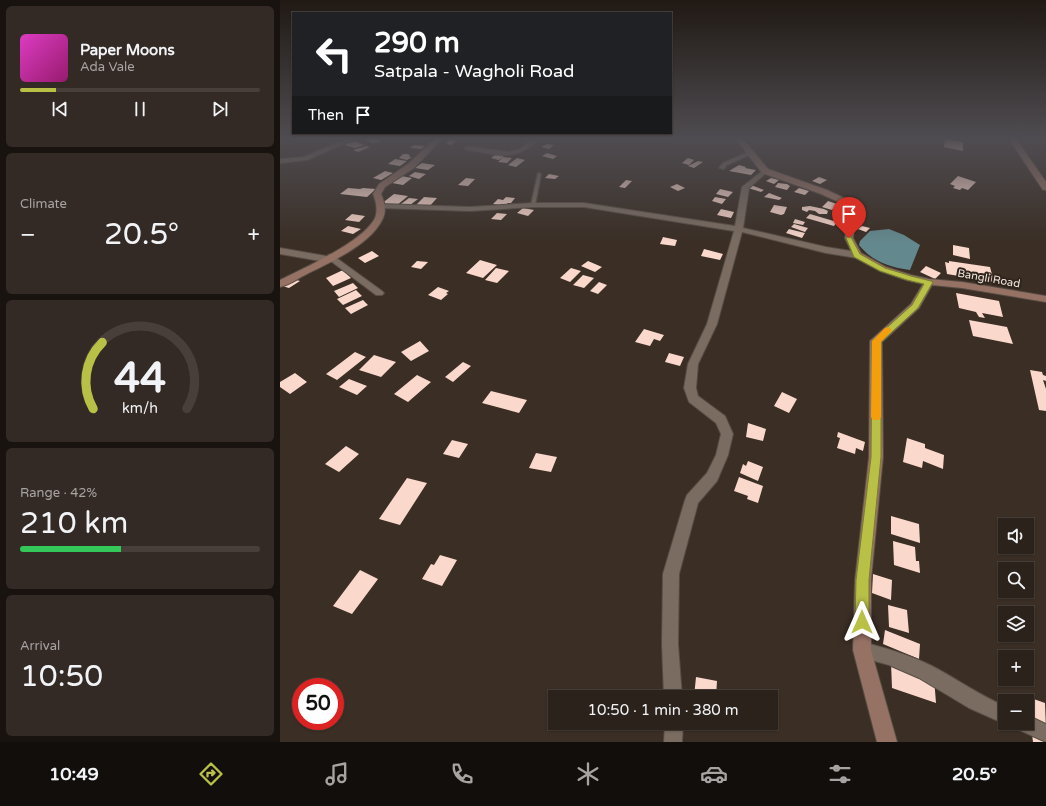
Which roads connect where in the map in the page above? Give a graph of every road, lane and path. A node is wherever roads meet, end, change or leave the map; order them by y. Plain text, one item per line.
1 (400, 174) edge
2 (539, 174) dead end
3 (762, 174) edge
4 (772, 174) edge
5 (1036, 174) edge
6 (1046, 188) edge
7 (534, 205) junction
8 (381, 206) junction
9 (739, 229) junction
10 (280, 251) edge
11 (857, 255) junction
12 (329, 258) junction
13 (929, 282) junction
14 (280, 284) edge
15 (379, 293) dead end
16 (1046, 299) edge
17 (862, 650) junction
18 (673, 690) edge
19 (998, 712) edge
20 (1034, 728) edge
21 (674, 730) edge
22 (1046, 733) edge
23 (673, 742) edge
24 (887, 742) edge

1 - 8 main road
2 - 7 lane
3 - 9 street
4 - 11 main road
5 - 6 main road
7 - 8 street
7 - 9 street
8 - 12 main road
9 - 11 street
9 - 18 street
10 - 12 street
11 - 13 main road, Bangli Road
12 - 14 main road
12 - 15 street
13 - 16 main road, Bangli Road
13 - 17 main road
17 - 19 street
17 - 24 main road
20 - 22 street
21 - 23 street

